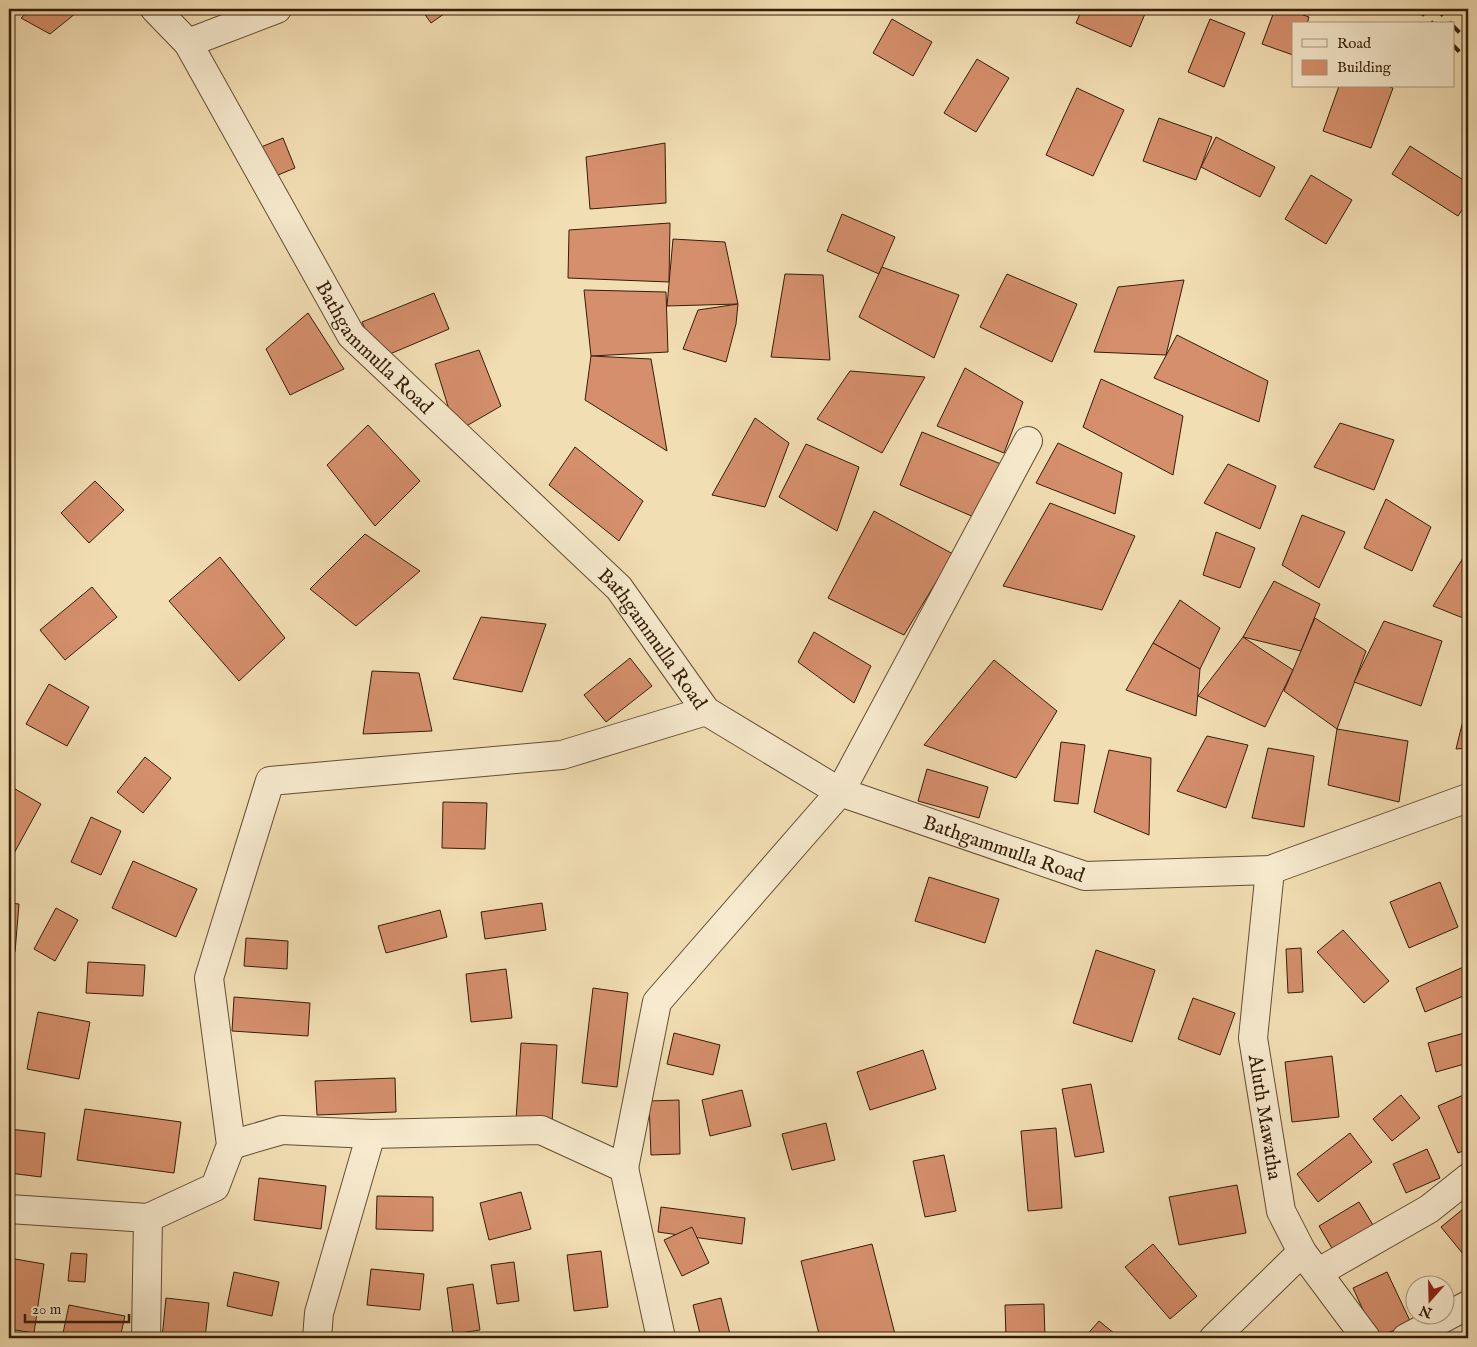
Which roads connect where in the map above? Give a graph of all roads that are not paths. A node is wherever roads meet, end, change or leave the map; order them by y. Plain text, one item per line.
1 (156, 9) edge
2 (277, 9) edge
3 (188, 43) junction
4 (1028, 442) dead end
5 (706, 711) junction
6 (840, 792) junction
7 (1468, 798) edge
8 (1270, 870) junction
9 (371, 1134) junction
10 (231, 1145) junction
11 (624, 1168) junction
12 (1468, 1178) edge
13 (9, 1209) edge
14 (148, 1218) junction
15 (1302, 1252) junction
16 (1319, 1272) junction
17 (1468, 1304) edge
18 (146, 1338) edge
19 (317, 1338) edge
20 (661, 1338) edge
21 (1214, 1338) edge
22 (1366, 1338) edge
23 (1406, 1338) edge

1 - 3 street, Bathgammulla Road
2 - 3 street
3 - 5 street, Bathgammulla Road
4 - 6 street
5 - 6 street, Bathgammulla Road
5 - 10 street
6 - 8 street, Bathgammulla Road
6 - 11 street
7 - 8 street, Bathgammulla Road
8 - 15 street, Aluth Mawatha
9 - 10 street
9 - 11 street
9 - 19 street
10 - 14 street
11 - 20 street
12 - 16 street
13 - 14 street
14 - 18 street
15 - 16 street, Aluth Mawatha
15 - 21 street
16 - 22 street, Aluth Mawatha
17 - 23 street

